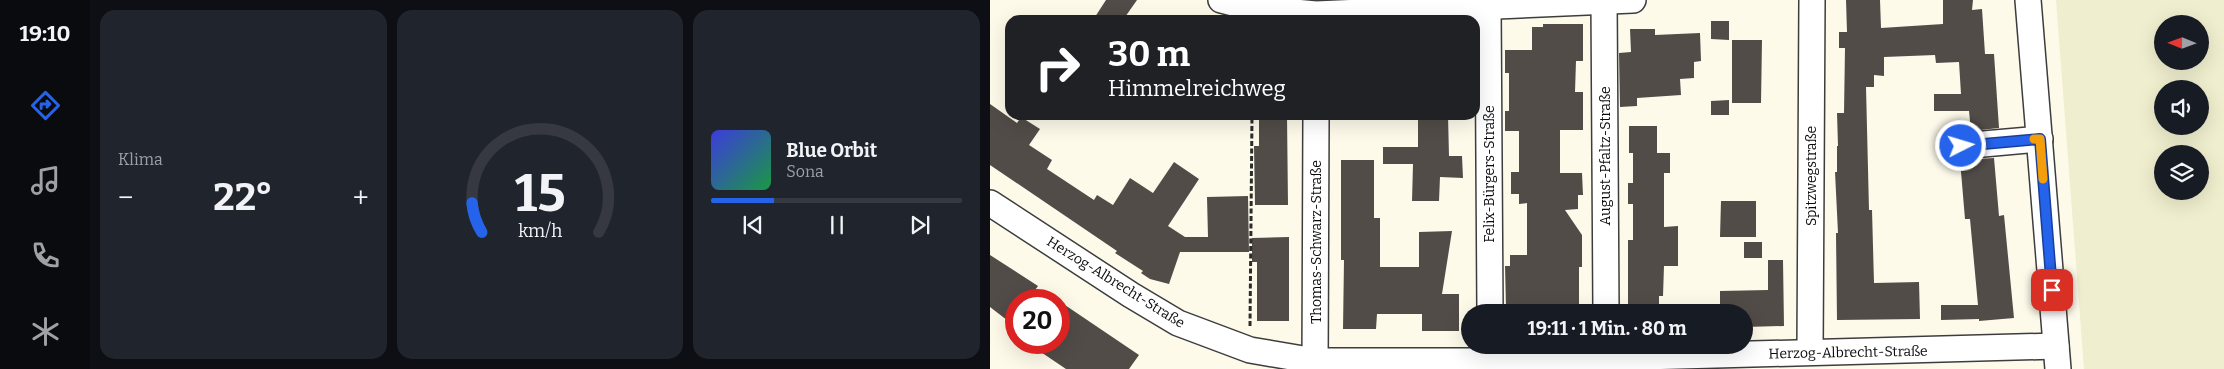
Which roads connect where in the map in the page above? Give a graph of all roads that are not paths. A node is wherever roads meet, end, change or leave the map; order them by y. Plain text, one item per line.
1 (1221, 0) edge
2 (1633, 0) edge
3 (1812, 0) edge
4 (2028, 0) edge
5 (1604, 1) edge
6 (1488, 6) junction
7 (1316, 11) edge
8 (1316, 120) edge
9 (2040, 139) junction
10 (1961, 146) dead end
11 (990, 203) edge
12 (1490, 304) edge
13 (1606, 304) edge
14 (1753, 352) edge
15 (1810, 352) junction
16 (1476, 354) edge
17 (2057, 358) edge
18 (1315, 365) edge

1 - 7 street
2 - 5 street
3 - 15 street, Spitzwegstraße
4 - 9 street
5 - 6 street
5 - 13 street, August-Pfaltz-Straße
6 - 7 street
6 - 12 street, Felix-Bürgers-Straße
8 - 18 street, Thomas-Schwarz-Straße
9 - 10 street
9 - 17 street
11 - 18 street, Herzog-Albrecht-Straße
14 - 15 street, Herzog-Albrecht-Straße
15 - 17 street, Herzog-Albrecht-Straße
16 - 18 street, Herzog-Albrecht-Straße

